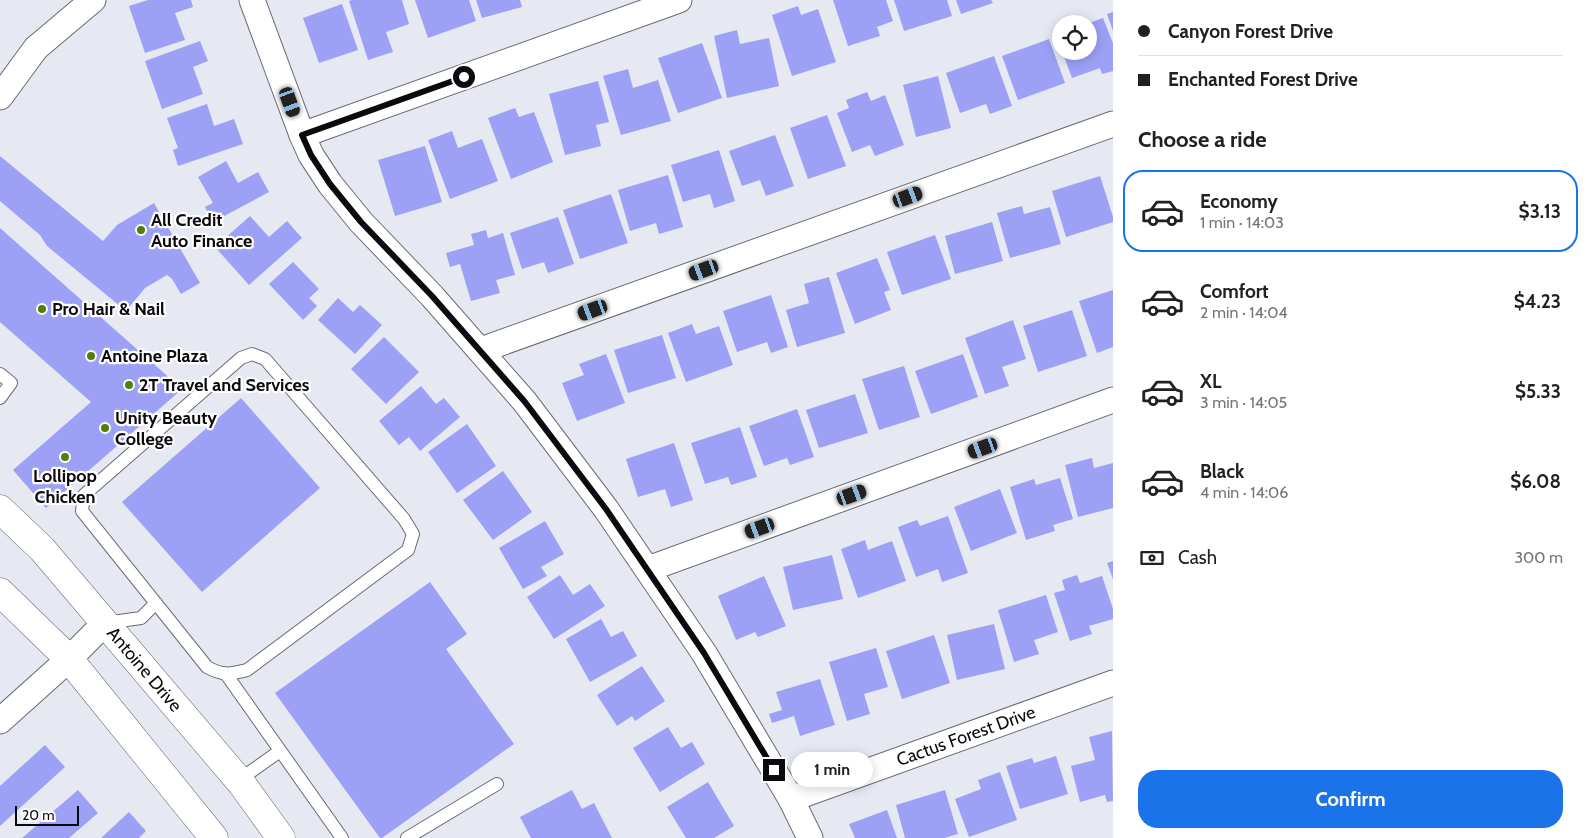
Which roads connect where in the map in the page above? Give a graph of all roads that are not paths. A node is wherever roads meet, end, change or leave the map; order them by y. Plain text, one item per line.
1 (93, 0) edge
2 (252, 0) edge
3 (679, 0) edge
4 (0, 97) edge
5 (1113, 124) edge
6 (302, 135) junction
7 (481, 350) junction
8 (0, 374) edge
9 (0, 398) edge
10 (1113, 400) edge
11 (0, 509) edge
12 (648, 569) junction
13 (0, 592) edge
14 (156, 603) junction
15 (105, 623) junction
16 (69, 659) junction
17 (226, 674) junction
18 (1113, 683) edge
19 (0, 721) edge
20 (280, 751) junction
21 (239, 780) junction
22 (497, 784) dead end
23 (791, 798) junction
24 (214, 838) edge
25 (281, 838) edge
26 (342, 838) edge
27 (407, 838) edge
28 (810, 838) edge

1 - 4 street
2 - 6 street
3 - 6 street
5 - 7 street
6 - 7 street
7 - 12 street
8 - 9 lane
10 - 12 street
11 - 15 main road, Antoine Drive
12 - 23 street
13 - 16 main road
14 - 15 lane
14 - 17 lane
14 - 17 lane
15 - 16 street
15 - 21 main road, Antoine Drive
16 - 19 street
16 - 24 main road
17 - 20 lane
18 - 23 street, Cactus Forest Drive
20 - 21 lane
20 - 26 lane
21 - 25 main road, Antoine Drive
22 - 27 lane
23 - 28 street

